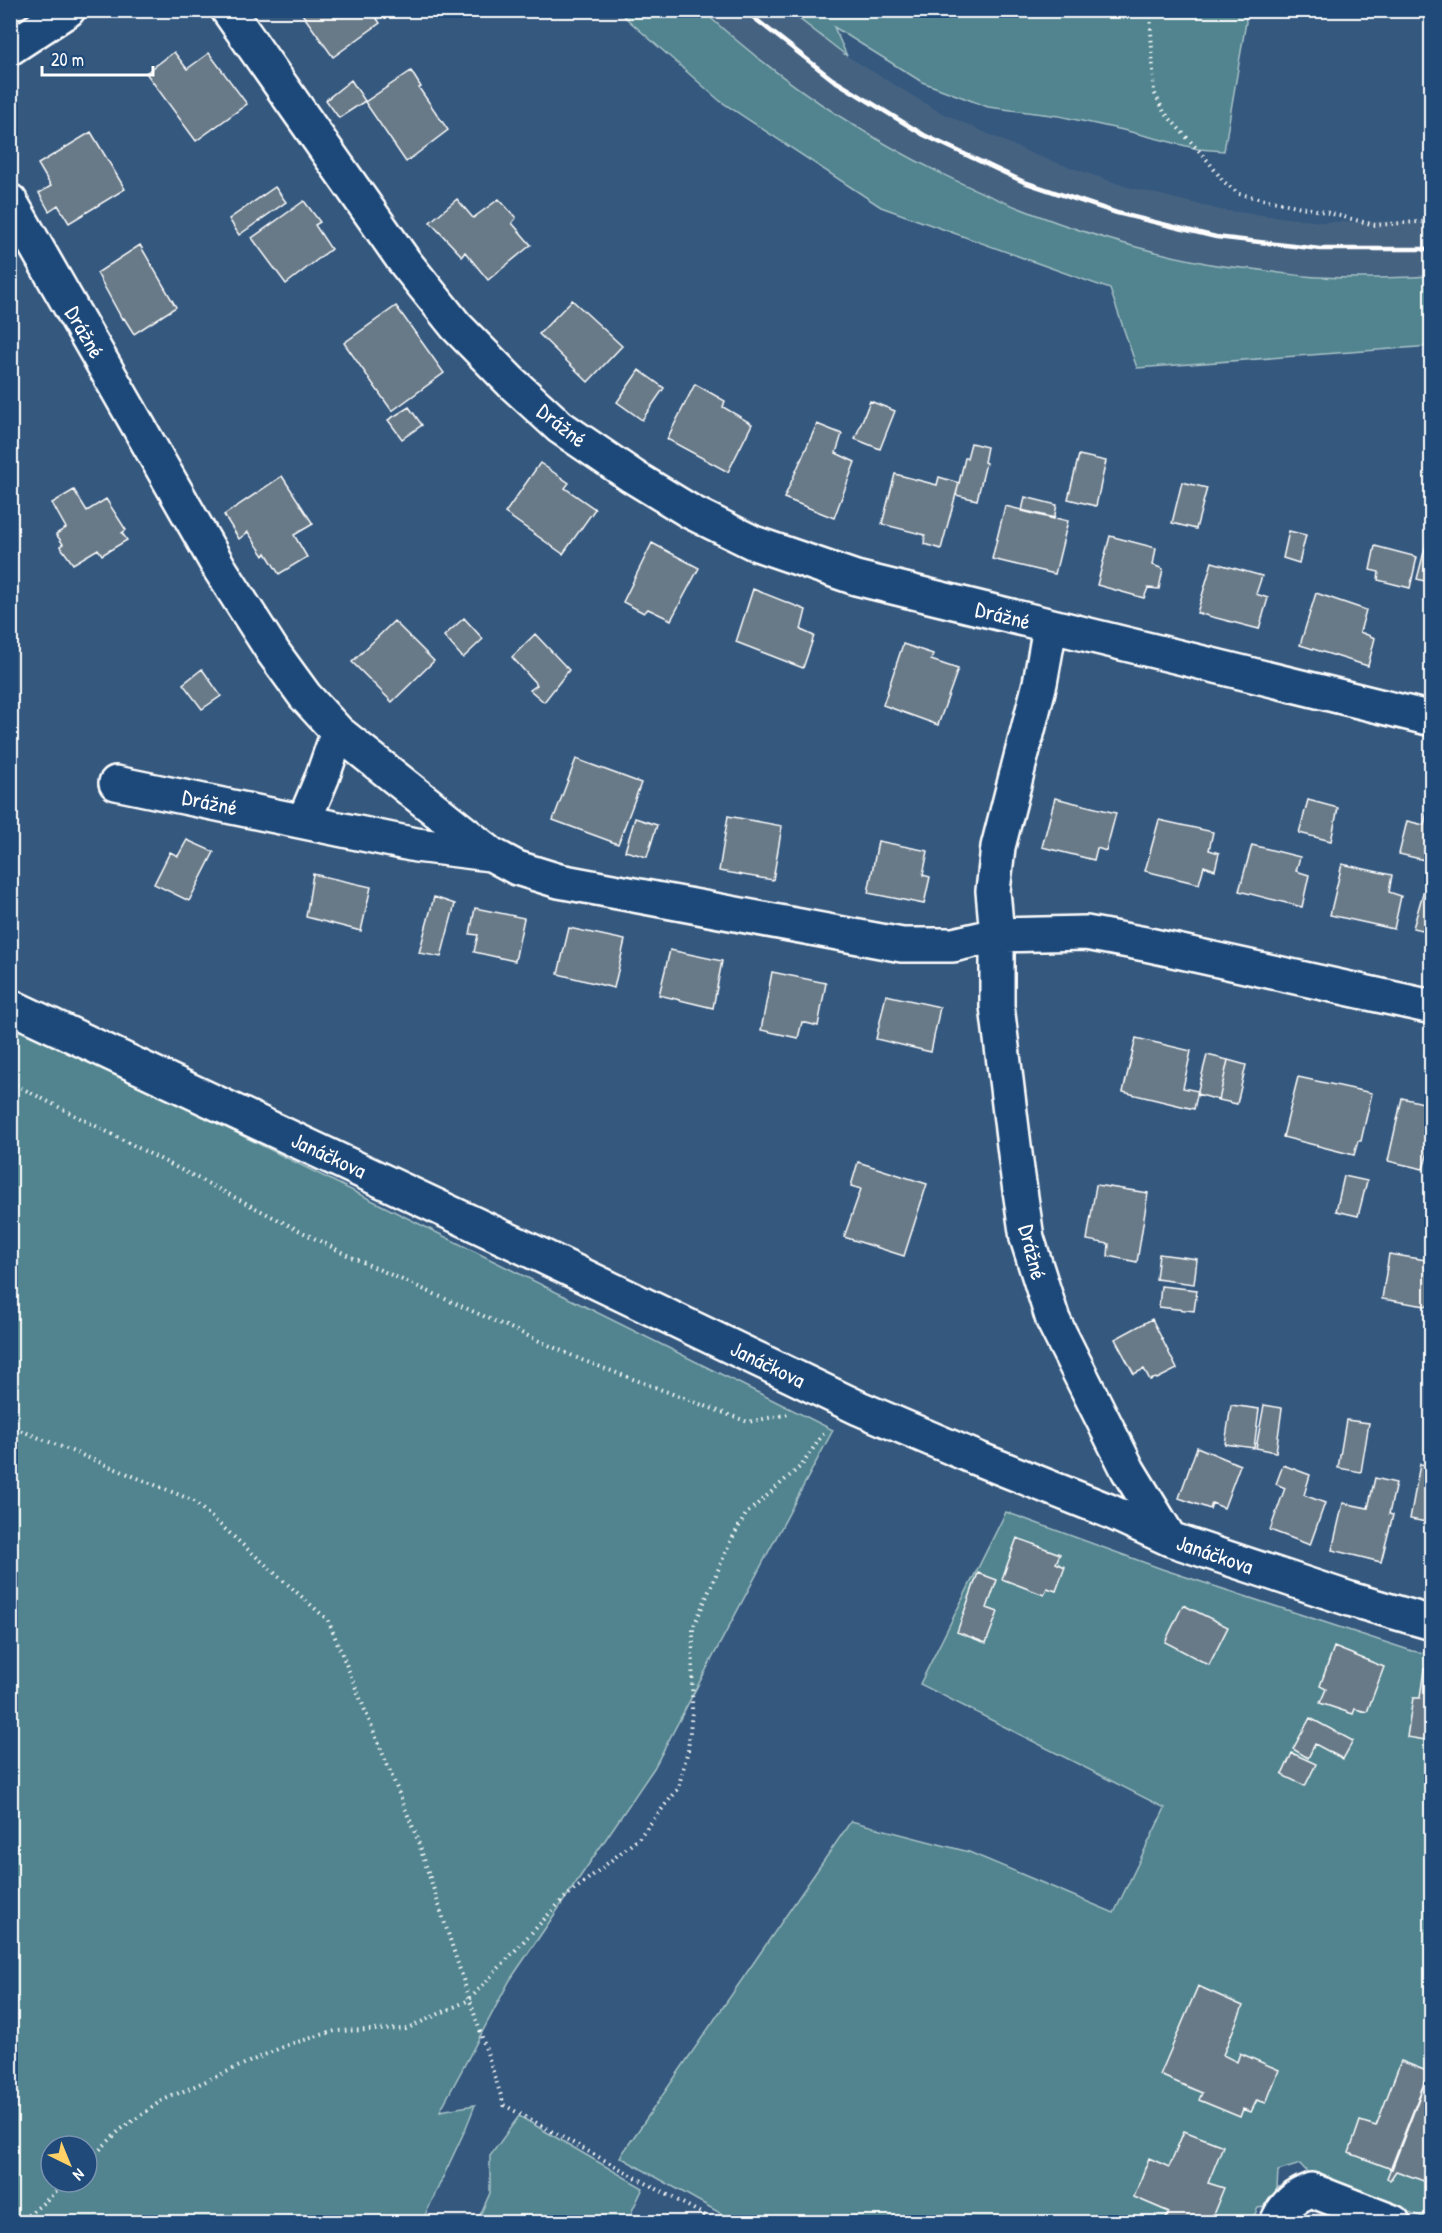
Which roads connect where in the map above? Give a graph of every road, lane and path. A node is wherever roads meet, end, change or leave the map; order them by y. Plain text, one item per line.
1 (68, 10) edge
2 (228, 10) edge
3 (1150, 10) edge
4 (10, 48) edge
5 (10, 201) edge
6 (1431, 221) edge
7 (1050, 627) junction
8 (1431, 719) edge
9 (338, 732) junction
10 (116, 783) dead end
11 (304, 821) junction
12 (491, 854) junction
13 (997, 935) junction
14 (10, 1006) edge
15 (1431, 1007) edge
16 (10, 1082) edge
17 (849, 1403) junction
18 (793, 1413) dead end
19 (10, 1426) edge
20 (1170, 1539) junction
21 (1431, 1623) edge
22 (470, 2000) junction
23 (99, 2150) edge
24 (53, 2194) edge
25 (18, 2223) edge
26 (717, 2223) edge
27 (1277, 2223) edge
28 (1393, 2223) edge

1 - 4 street
2 - 7 street, Drážné
3 - 6 path
5 - 9 street, Drážné
7 - 8 street, Drážné
7 - 13 street, Drážné
9 - 11 street
9 - 12 street, Drážné
10 - 11 street, Drážné
11 - 12 street, Drážné
12 - 13 street, Drážné
13 - 15 street, Drážné
13 - 20 street, Drážné
14 - 17 street, Janáčkova
16 - 18 path
17 - 20 street, Janáčkova
17 - 22 path
19 - 22 path
20 - 21 street, Janáčkova
22 - 23 path
22 - 26 path
24 - 25 path
27 - 28 street

